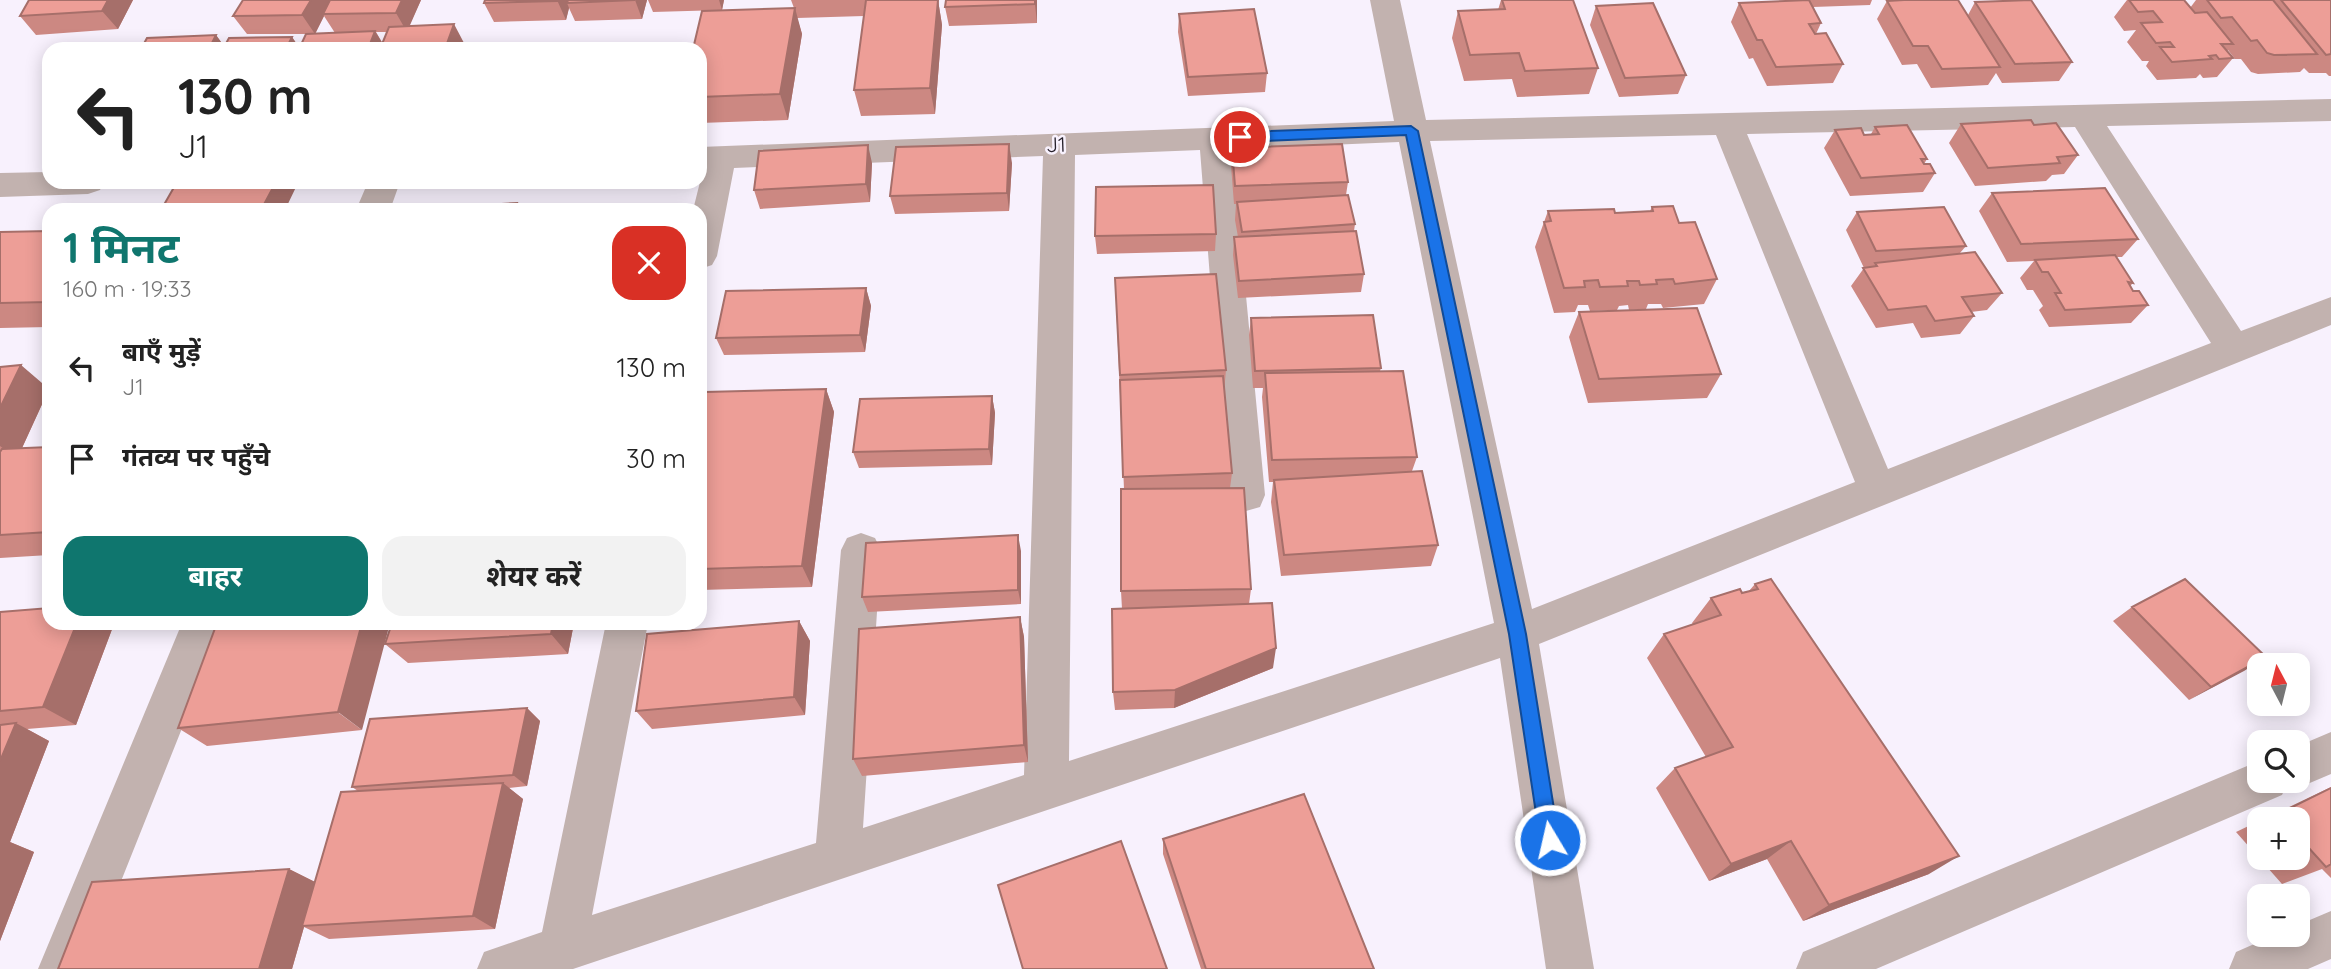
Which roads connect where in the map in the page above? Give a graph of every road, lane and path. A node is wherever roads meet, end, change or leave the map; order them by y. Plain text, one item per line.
1 (1385, 0) edge
2 (2331, 110) edge
3 (2084, 115) junction
4 (1727, 123) junction
5 (1411, 131) junction
6 (1215, 138) junction
7 (1059, 144) junction
8 (710, 158) edge
9 (42, 185) edge
10 (1, 187) edge
11 (707, 187) edge
12 (2331, 310) edge
13 (2234, 349) junction
14 (1878, 491) junction
15 (1246, 495) edge
16 (860, 550) dead end
17 (200, 630) edge
18 (626, 630) edge
19 (1517, 634) junction
20 (2331, 753) edge
21 (2310, 762) edge
22 (2247, 788) edge
23 (1046, 789) junction
24 (838, 858) junction
25 (2331, 935) edge
26 (562, 948) junction
27 (62, 969) edge
28 (500, 969) edge
29 (1570, 969) edge
30 (1820, 969) edge
31 (2253, 969) edge

1 - 5 street
2 - 3 street, J1
3 - 4 street, J1
3 - 13 street
4 - 5 street, J1
4 - 14 street
5 - 6 street, J1
5 - 19 street
6 - 7 street, J1
6 - 15 street
7 - 8 street, J1
7 - 23 street
8 - 11 street
9 - 10 street
12 - 13 street
13 - 14 street
14 - 19 street
16 - 24 street
17 - 27 street
18 - 26 street
19 - 23 street
19 - 29 street
20 - 21 street
22 - 30 street
23 - 24 street
24 - 26 street
25 - 31 street
26 - 28 street

